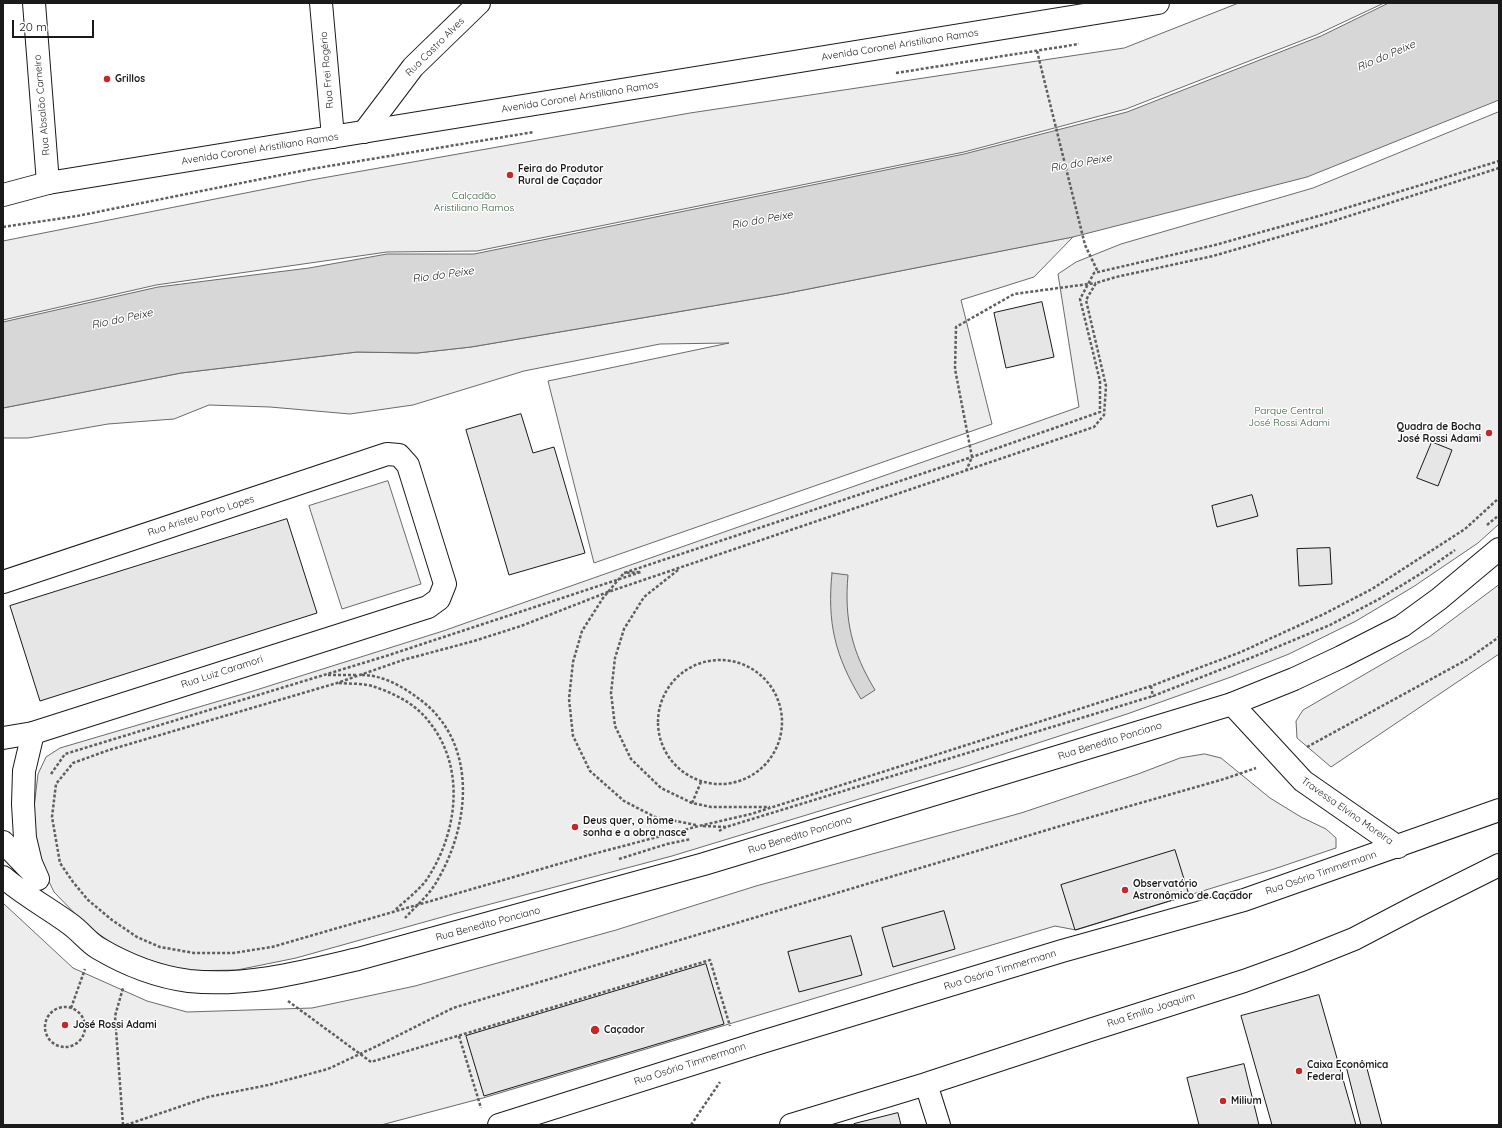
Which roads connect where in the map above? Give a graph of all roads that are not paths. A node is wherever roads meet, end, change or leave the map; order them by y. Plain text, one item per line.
1 (34, 3) edge
2 (322, 3) edge
3 (479, 3) edge
4 (1158, 3) edge
5 (364, 132) junction
6 (332, 137) junction
7 (48, 183) junction
8 (3, 195) edge
9 (1499, 549) edge
10 (3, 582) edge
11 (439, 599) joint
12 (1232, 704) junction
13 (33, 733) junction
14 (3, 738) edge
15 (1499, 810) edge
16 (3, 842) edge
17 (1398, 847) junction
18 (1499, 866) edge
19 (3, 877) edge
20 (38, 879) junction
21 (72, 925) junction
22 (926, 1084) junction
23 (499, 1125) edge
24 (791, 1125) edge
25 (939, 1125) edge

1 - 7 street, Rua Absalão Carneiro
2 - 6 street, Rua Frei Rogério
3 - 5 street, Rua Castro Alves
4 - 5 street, Avenida Coronel Aristiliano Ramos
5 - 6 street, Avenida Coronel Aristiliano Ramos
6 - 7 street, Avenida Coronel Aristiliano Ramos
7 - 8 street, Avenida Coronel Aristiliano Ramos
9 - 12 street, Rua Benedito Ponciano
10 - 11 street, Rua Aristeu Porto Lopes
11 - 13 street, Rua Luiz Caramori
12 - 17 street, Travessa Elvino Moreira
12 - 21 street, Rua Benedito Ponciano
13 - 14 street, Rua Luiz Caramori
13 - 20 street
15 - 17 street, Rua Osório Timmermann
16 - 20 street, Rua Benedito Ponciano
17 - 23 street, Rua Osório Timmermann
18 - 22 street, Rua Emílio Joaquim
19 - 21 street, Rua Benedito Ponciano
20 - 21 street, Rua Benedito Ponciano
22 - 24 street, Rua Emílio Joaquim
22 - 25 street

